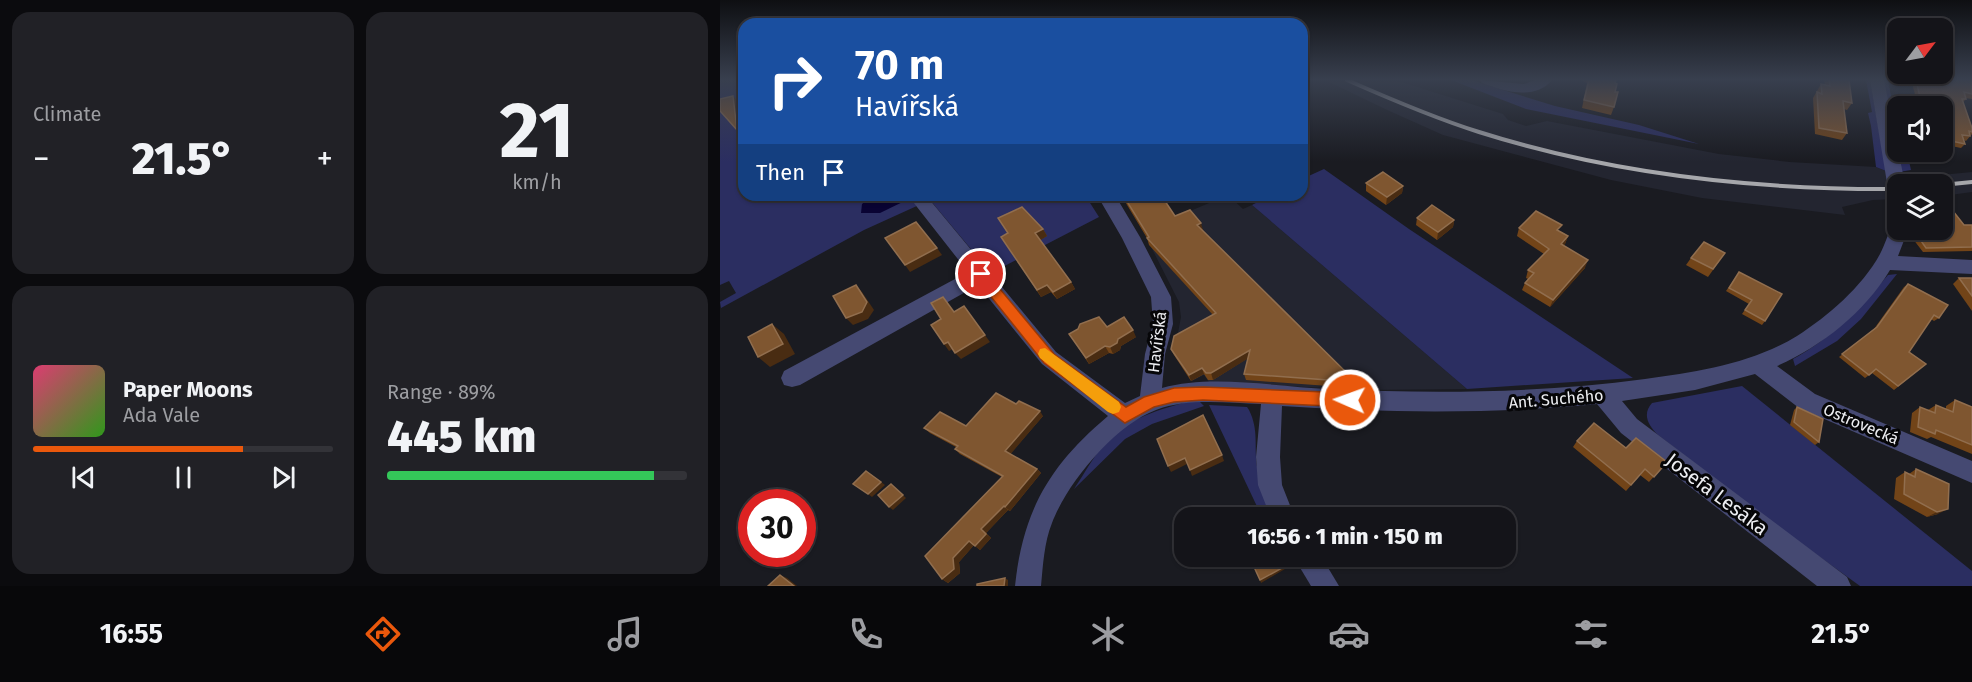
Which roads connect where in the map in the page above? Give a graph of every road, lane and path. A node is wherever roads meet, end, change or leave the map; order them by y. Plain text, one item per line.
1 (1882, 107) edge
2 (1894, 174) edge
3 (1110, 201) edge
4 (923, 203) dead end
5 (1895, 240) edge
6 (1885, 263) junction
7 (1972, 267) edge
8 (981, 274) junction
9 (1758, 364) junction
10 (792, 378) dead end
11 (1603, 395) junction
12 (1272, 397) junction
13 (1150, 402) junction
14 (1125, 416) junction
15 (1972, 472) edge
16 (1279, 507) edge
17 (1313, 567) edge
18 (1028, 586) edge
19 (1326, 586) edge
20 (1838, 586) edge

1 - 2 street
3 - 13 street, Havířská
4 - 8 street
5 - 6 street, Ant. Suchého
6 - 7 street
6 - 9 street, Ant. Suchého
8 - 10 street
8 - 14 street
9 - 11 street, Ant. Suchého
9 - 15 street, Ostrovecká
11 - 12 street, Ant. Suchého
11 - 20 street, Josefa Lesáka
12 - 13 street, Ant. Suchého
12 - 16 street
13 - 14 street
14 - 18 street
17 - 19 street

